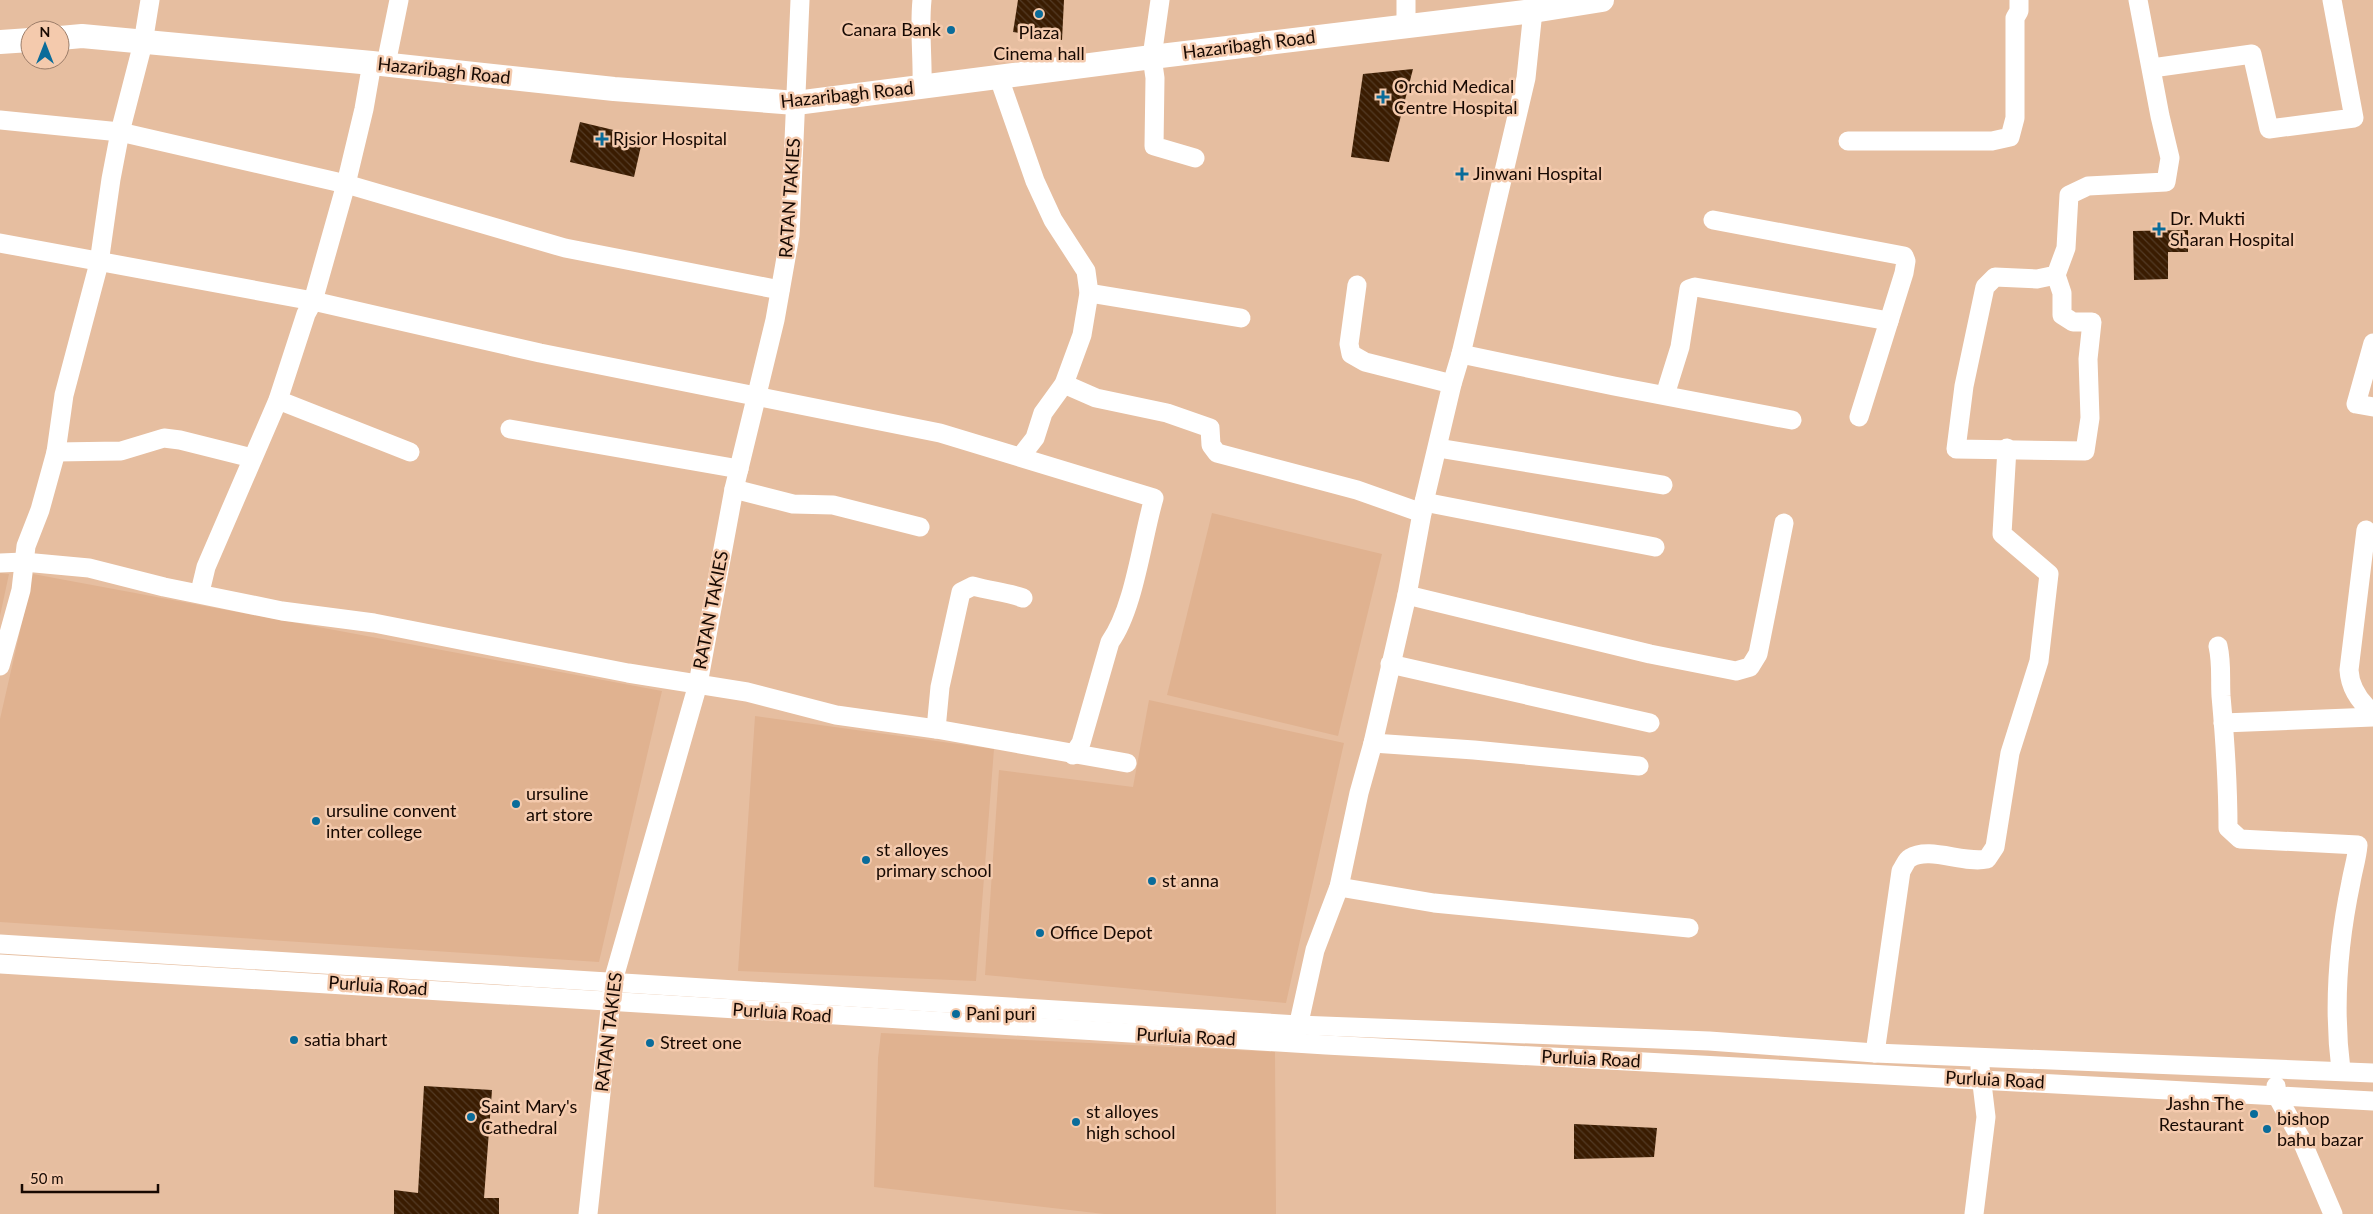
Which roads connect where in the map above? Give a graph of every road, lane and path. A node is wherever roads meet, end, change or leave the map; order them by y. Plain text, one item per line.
1 (150, 0) edge
2 (399, 0) edge
3 (800, 0) edge
4 (922, 0) edge
5 (1160, 0) edge
6 (1406, 0) edge
7 (1602, 0) edge
8 (2018, 0) edge
9 (2138, 0) edge
10 (2332, 0) edge
11 (1533, 11) junction
12 (1406, 26) junction
13 (70, 37) edge
14 (20, 41) edge
15 (0, 42) edge
16 (143, 43) junction
17 (1152, 57) junction
18 (379, 64) junction
19 (2152, 68) junction
20 (999, 78) junction
21 (922, 87) junction
22 (796, 103) junction
23 (0, 120) edge
24 (120, 132) junction
25 (1848, 141) dead end
26 (1195, 158) dead end
27 (346, 184) junction
28 (1713, 220) dead end
29 (0, 244) edge
30 (99, 263) junction
31 (2056, 275) junction
32 (1357, 285) dead end
33 (780, 290) junction
34 (1089, 293) junction
35 (313, 301) junction
36 (1241, 318) dead end
37 (1889, 321) junction
38 (2373, 343) edge
39 (1461, 354) junction
40 (1064, 384) junction
41 (1452, 384) junction
42 (1665, 395) junction
43 (758, 396) junction
44 (278, 400) junction
45 (2373, 407) edge
46 (1859, 417) dead end
47 (1792, 420) dead end
48 (510, 429) dead end
49 (1438, 448) junction
50 (2007, 448) junction
51 (56, 452) junction
52 (410, 452) dead end
53 (1021, 456) junction
54 (252, 458) junction
55 (739, 469) junction
56 (1663, 485) dead end
57 (734, 489) junction
58 (1423, 507) junction
59 (1784, 522) dead end
60 (920, 527) dead end
61 (2366, 530) dead end
62 (1655, 547) dead end
63 (24, 562) junction
64 (0, 563) edge
65 (200, 592) junction
66 (1407, 594) junction
67 (1023, 598) dead end
68 (2218, 646) dead end
69 (1390, 664) junction
70 (0, 666) edge
71 (698, 684) junction
72 (2373, 715) edge
73 (2224, 723) junction
74 (1650, 724) dead end
75 (936, 729) junction
76 (1373, 743) junction
77 (1073, 755) junction
78 (1127, 763) dead end
79 (1639, 766) dead end
80 (1339, 887) junction
81 (1690, 928) dead end
82 (0, 944) edge
83 (0, 964) edge
84 (613, 981) junction
85 (611, 1002) junction
86 (1298, 1025) junction
87 (1295, 1044) junction
88 (1875, 1053) junction
89 (1979, 1056) junction
90 (2276, 1068) junction
91 (2341, 1070) junction
92 (2373, 1072) edge
93 (1980, 1080) junction
94 (2277, 1096) junction
95 (2373, 1101) edge
96 (588, 1214) edge
97 (1974, 1214) edge
98 (2333, 1214) edge

1 - 16 street
2 - 18 street
3 - 22 street, RATAN TAKIES
4 - 21 street
5 - 17 street
6 - 12 street
7 - 11 main road, Hazaribagh Road
8 - 25 street
9 - 19 street
10 - 19 street
11 - 12 main road, Hazaribagh Road
11 - 39 street
12 - 17 main road, Hazaribagh Road
13 - 16 main road, Hazaribagh Road
14 - 15 main road
16 - 18 main road, Hazaribagh Road
16 - 24 street
17 - 20 main road, Hazaribagh Road
17 - 26 street
18 - 22 main road, Hazaribagh Road
18 - 27 street
19 - 31 street
20 - 21 main road, Hazaribagh Road
20 - 34 street
21 - 22 main road, Hazaribagh Road
22 - 33 street, RATAN TAKIES
23 - 24 street
24 - 27 street
24 - 30 street
27 - 33 street
27 - 35 street
28 - 37 street
29 - 30 street
30 - 35 street
30 - 51 street
31 - 50 street
31 - 50 street
32 - 41 street
33 - 43 street, RATAN TAKIES
34 - 36 street
34 - 40 street
35 - 43 street
35 - 44 street
37 - 42 street
37 - 46 street
38 - 45 street
39 - 41 street
39 - 42 street
40 - 53 street
40 - 58 street
41 - 49 street
42 - 47 street
43 - 53 street
43 - 55 street, RATAN TAKIES
44 - 52 street
44 - 54 street
48 - 55 street
49 - 56 street
49 - 58 street
50 - 88 street
51 - 54 street
51 - 63 street
53 - 77 street
54 - 65 street
55 - 57 street, RATAN TAKIES
57 - 60 street
57 - 71 street, RATAN TAKIES
58 - 62 street
58 - 66 street
59 - 66 street
61 - 72 street
63 - 64 street
63 - 65 street
63 - 70 street
65 - 71 street
66 - 69 street
67 - 75 street
68 - 73 street
69 - 74 street
69 - 76 street
71 - 75 street
71 - 84 street, RATAN TAKIES
72 - 73 street
73 - 91 street
75 - 77 street
76 - 79 street
76 - 80 street
77 - 78 street
80 - 81 street
80 - 86 street
82 - 84 street, Purluia Road
83 - 85 street, Purluia Road
84 - 85 street, RATAN TAKIES
84 - 86 street, Purluia Road
85 - 87 street, Purluia Road
85 - 96 street, RATAN TAKIES
86 - 87 street
86 - 88 street, Purluia Road
87 - 93 street, Purluia Road
88 - 89 street, Purluia Road
89 - 90 street, Purluia Road
89 - 93 street
90 - 91 street, Purluia Road
90 - 94 street
91 - 92 street, Purluia Road
93 - 94 street, Purluia Road
93 - 97 street
94 - 95 street, Purluia Road
94 - 98 street

